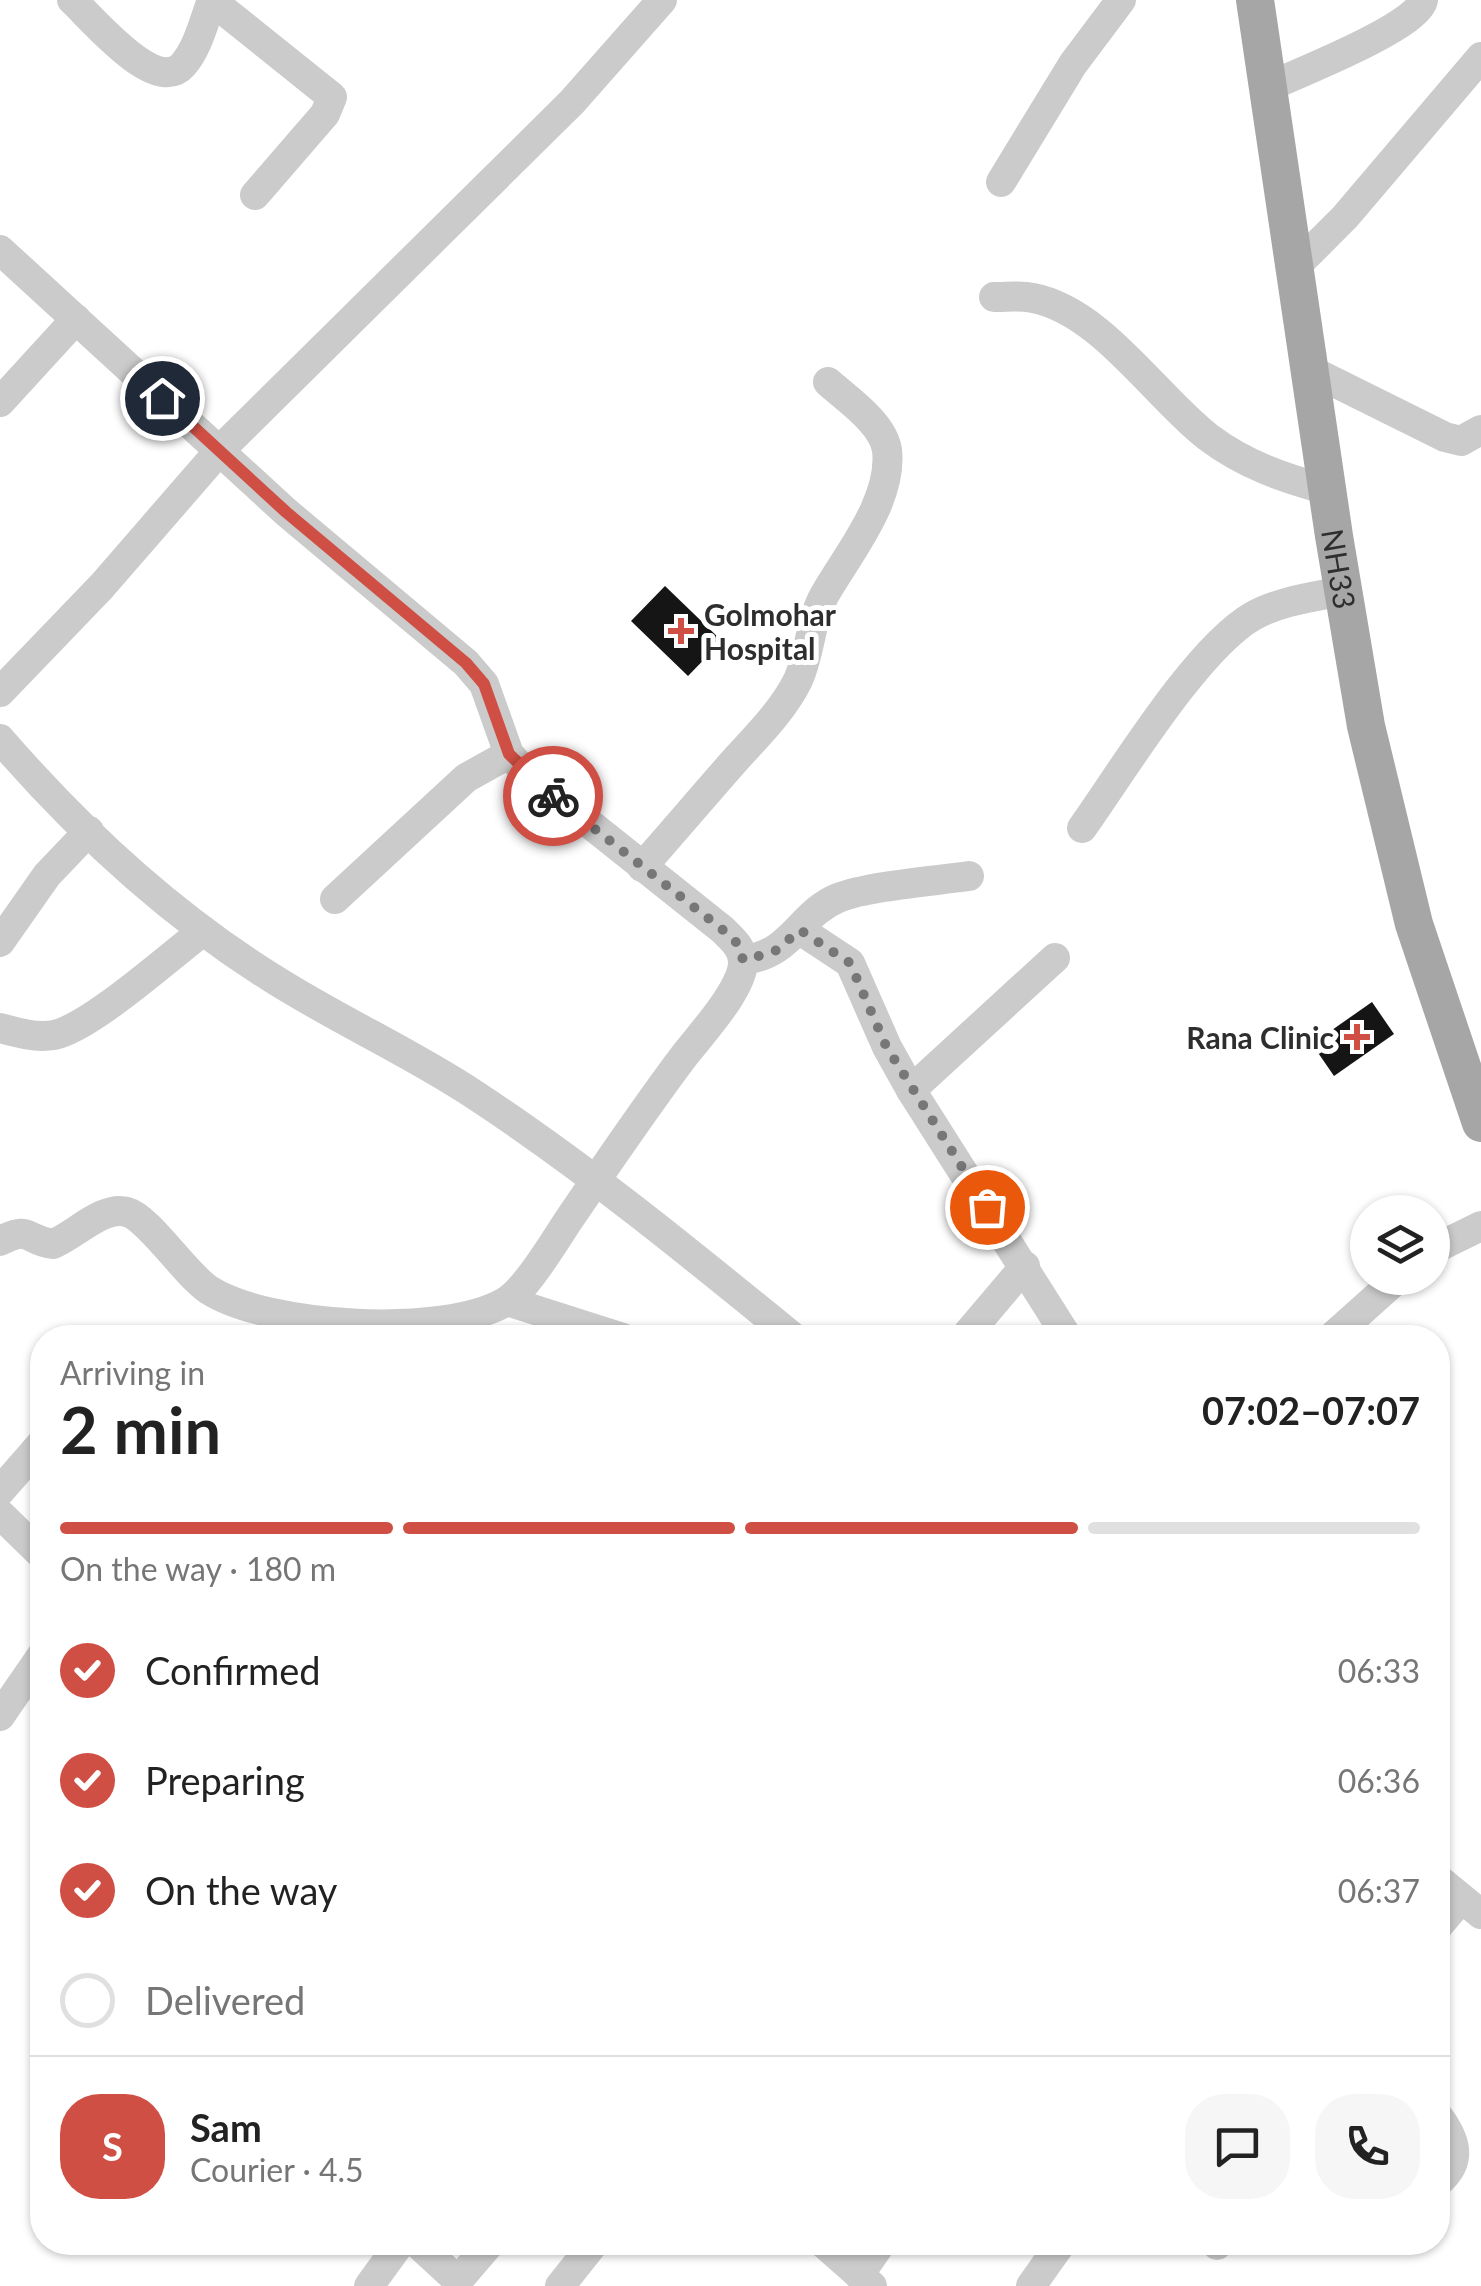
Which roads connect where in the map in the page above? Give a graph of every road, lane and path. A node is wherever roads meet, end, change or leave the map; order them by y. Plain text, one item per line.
1 (72, 0) edge
2 (211, 0) edge
3 (662, 0) edge
4 (1120, 0) edge
5 (1255, 0) edge
6 (1424, 0) edge
7 (1481, 57) edge
8 (1268, 87) junction
9 (1002, 182) dead end
10 (255, 195) dead end
11 (0, 250) edge
12 (1294, 268) junction
13 (994, 298) dead end
14 (76, 319) junction
15 (1310, 370) junction
16 (828, 382) dead end
17 (0, 402) edge
18 (1481, 430) edge
19 (220, 450) junction
20 (1328, 490) junction
21 (1342, 591) junction
22 (0, 692) edge
23 (0, 739) edge
24 (509, 754) junction
25 (1082, 828) dead end
26 (88, 830) junction
27 (642, 867) junction
28 (968, 876) dead end
29 (335, 899) dead end
30 (800, 930) junction
31 (203, 931) junction
32 (0, 942) edge
33 (1055, 958) dead end
34 (743, 960) junction
35 (0, 1028) edge
36 (911, 1090) junction
37 (1481, 1123) edge
38 (594, 1182) junction
39 (1481, 1226) edge
40 (0, 1241) edge
41 (1450, 1241) edge
42 (1024, 1266) junction
43 (1379, 1295) edge
44 (508, 1301) junction
45 (583, 1325) edge
46 (777, 1325) edge
47 (975, 1325) edge
48 (1060, 1325) edge
49 (1346, 1325) edge
50 (30, 1457) edge
51 (0, 1491) edge
52 (0, 1514) edge
53 (30, 1543) edge
54 (30, 1672) edge
55 (0, 1716) edge
56 (1450, 1889) edge
57 (1471, 1906) edge
58 (1450, 2133) edge
59 (1450, 2169) edge
60 (392, 2255) edge
61 (430, 2255) edge
62 (479, 2255) edge
63 (585, 2255) edge
64 (837, 2255) edge
65 (878, 2255) edge
66 (1053, 2255) edge
67 (868, 2283) edge
68 (369, 2286) edge
69 (560, 2286) edge
70 (1031, 2286) edge

1 - 2 street
2 - 10 street
3 - 19 street
4 - 9 street
5 - 8 main road, NH33
6 - 8 street
7 - 12 street
8 - 12 main road, NH33
11 - 14 street
12 - 15 main road, NH33
13 - 20 street
14 - 17 street
14 - 19 street
15 - 18 street
15 - 20 main road, NH33
16 - 27 street
19 - 22 street
19 - 24 street
20 - 21 main road, NH33
21 - 25 street
21 - 37 main road, NH33
23 - 26 street
24 - 27 street
24 - 29 street
26 - 31 street
26 - 32 street
27 - 34 street
28 - 30 street
30 - 34 street
30 - 36 street
31 - 35 street
31 - 38 street
33 - 36 street
34 - 38 street
36 - 42 street
38 - 44 street
38 - 46 street
39 - 41 street
40 - 44 street
42 - 47 street
42 - 48 street
43 - 49 street
44 - 45 street
50 - 51 street
52 - 53 street
54 - 55 street
56 - 57 street
58 - 59 street
60 - 68 street
61 - 62 street
63 - 69 street
64 - 67 street
65 - 67 street
66 - 70 street

